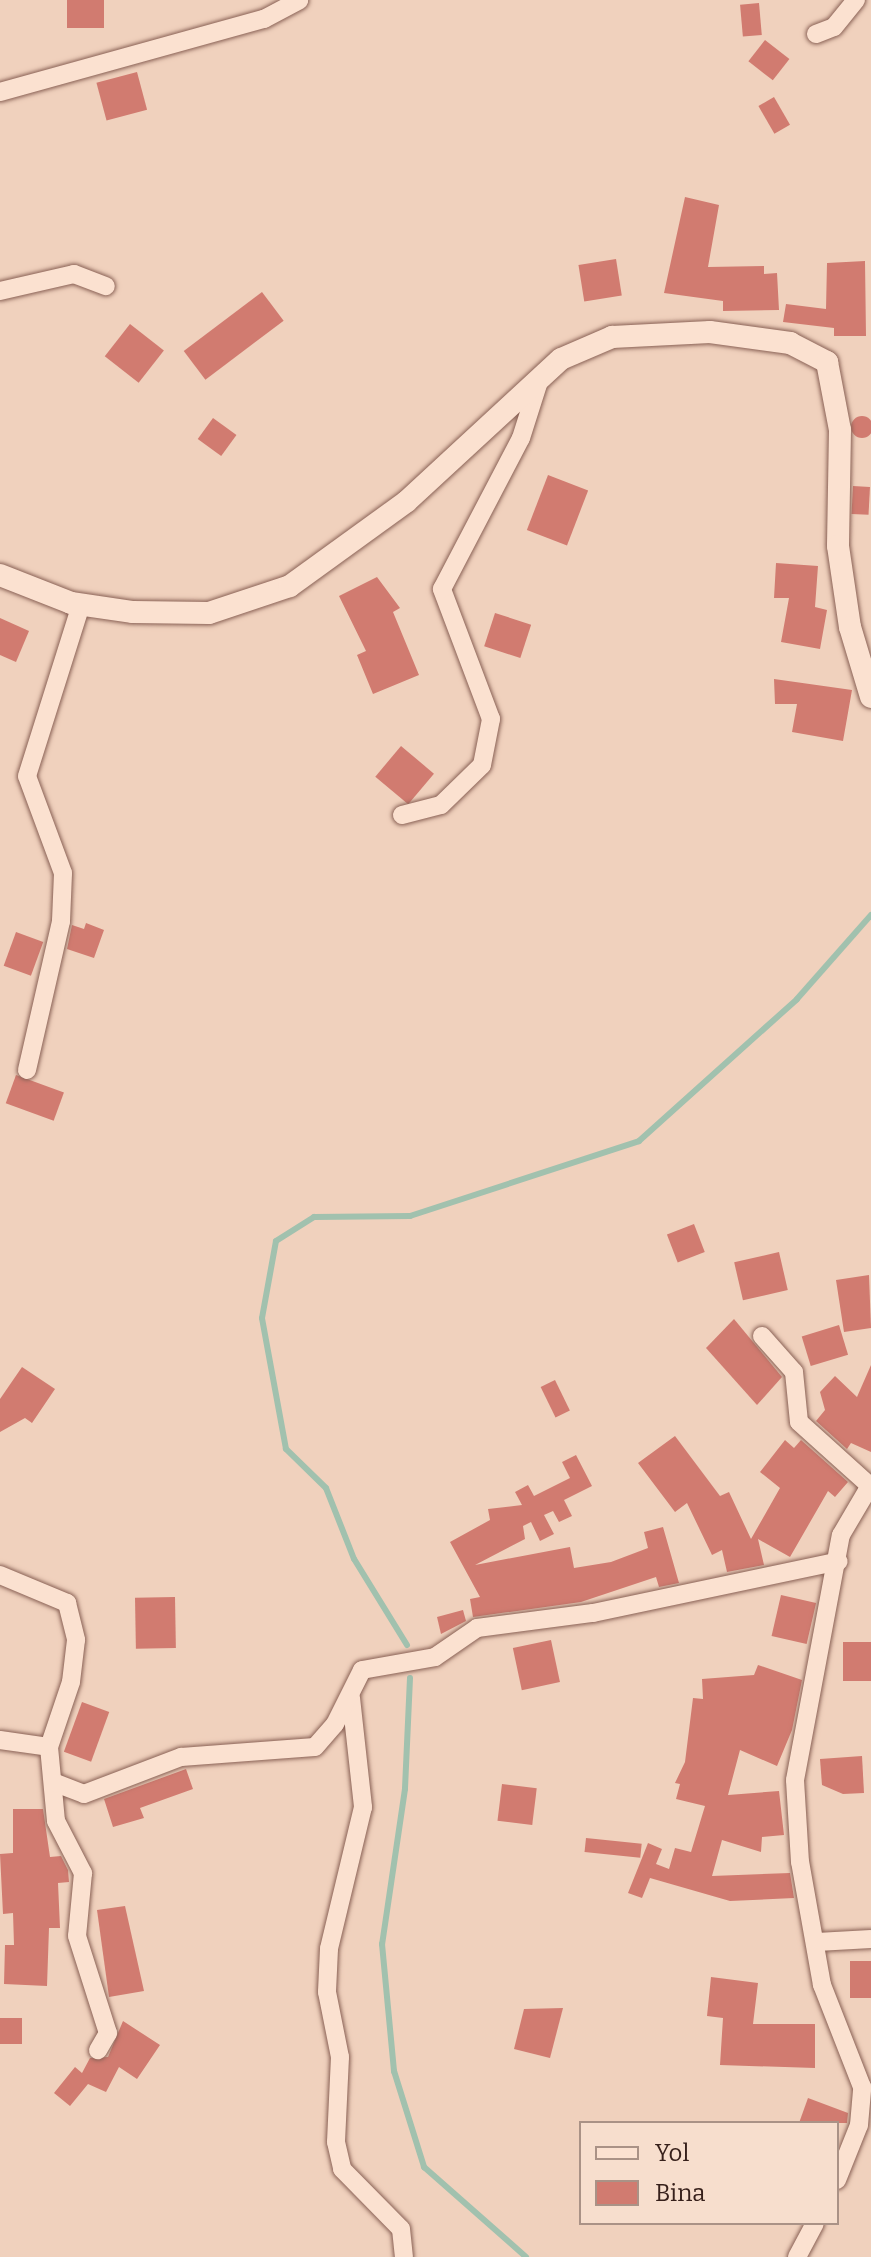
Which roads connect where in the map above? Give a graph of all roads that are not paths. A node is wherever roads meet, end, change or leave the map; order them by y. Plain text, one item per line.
1 (299, 0) edge
2 (856, 0) edge
3 (816, 34) dead end
4 (0, 92) edge
5 (106, 286) dead end
6 (0, 291) edge
7 (541, 375) junction
8 (0, 575) edge
9 (81, 605) junction
10 (871, 697) edge
11 (402, 815) dead end
12 (27, 1070) dead end
13 (762, 1336) dead end
14 (870, 1484) edge
15 (839, 1561) junction
16 (0, 1575) edge
17 (351, 1698) junction
18 (0, 1740) edge
19 (49, 1747) junction
20 (53, 1782) junction
21 (871, 1939) edge
22 (817, 1942) junction
23 (98, 2050) dead end
24 (839, 2175) edge
25 (814, 2225) edge
26 (404, 2257) edge
27 (797, 2257) edge

1 - 4 street
2 - 3 street
5 - 6 street
7 - 9 street
7 - 10 street
7 - 11 street
8 - 9 street
9 - 12 street
13 - 14 street
14 - 15 street
15 - 17 street
15 - 22 street
16 - 19 street
17 - 20 street
17 - 26 street
18 - 19 street
19 - 20 street
20 - 23 street
21 - 22 street
22 - 24 street
25 - 27 street

